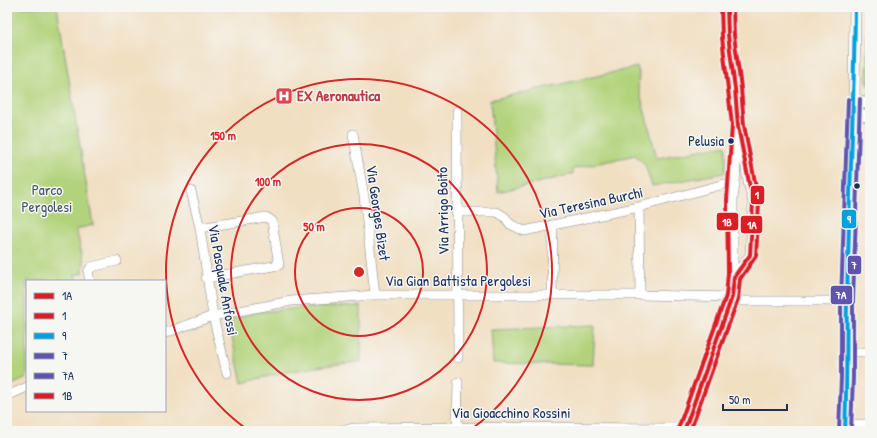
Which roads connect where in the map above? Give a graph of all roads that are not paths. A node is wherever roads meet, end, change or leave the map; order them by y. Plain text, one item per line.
1 (727, 7) edge
2 (855, 7) edge
3 (854, 99) junction
4 (870, 104) edge
5 (457, 111) dead end
6 (853, 112) junction
7 (870, 116) edge
8 (738, 126) junction
9 (353, 134) dead end
10 (748, 182) junction
11 (735, 184) junction
12 (191, 191) dead end
13 (639, 207) junction
14 (456, 212) junction
15 (553, 225) junction
16 (200, 228) junction
17 (117, 261) dead end
18 (734, 277) junction
19 (206, 278) junction
20 (90, 280) edge
21 (374, 295) junction
22 (459, 295) junction
23 (552, 295) junction
24 (640, 295) junction
25 (732, 297) junction
26 (846, 301) junction
27 (213, 316) junction
28 (166, 333) edge
29 (846, 352) junction
30 (870, 352) edge
31 (458, 358) dead end
32 (227, 373) dead end
33 (458, 382) dead end
34 (26, 387) edge
35 (7, 396) edge
36 (870, 424) edge
37 (845, 427) edge
38 (457, 429) edge
39 (685, 430) edge
40 (338, 431) edge

1 - 8 street
2 - 3 street
3 - 4 street
3 - 6 street
5 - 14 street, Via Arrigo Boito
6 - 7 street
6 - 26 street
8 - 10 street
8 - 11 street
9 - 21 street, Via Georges Bizet
10 - 11 street, Via Teresina Burchi
10 - 18 street
11 - 13 street, Via Teresina Burchi
11 - 18 street
12 - 16 street, Via Pasquale Anfossi
13 - 15 street, Via Teresina Burchi
13 - 24 street
14 - 15 street, Via Teresina Burchi
14 - 22 street, Via Arrigo Boito
15 - 23 street
16 - 19 street, Via Pasquale Anfossi
16 - 19 street
17 - 20 street
18 - 25 street
19 - 27 street, Via Pasquale Anfossi
21 - 22 street, Via Gian Battista Pergolesi
21 - 27 street, Via Gian Battista Pergolesi
22 - 23 street, Via Gian Battista Pergolesi
22 - 31 street, Via Arrigo Boito
23 - 24 street, Via Gian Battista Pergolesi
24 - 25 street, Via Gian Battista Pergolesi
25 - 26 street, Via Gian Battista Pergolesi
25 - 39 street
26 - 29 street
27 - 28 street, Via Gian Battista Pergolesi
27 - 32 street, Via Pasquale Anfossi
29 - 30 street
29 - 37 street
33 - 38 street
34 - 35 street
36 - 37 street
38 - 39 street, Via Gioacchino Rossini
38 - 40 street, Via Gioacchino Rossini

